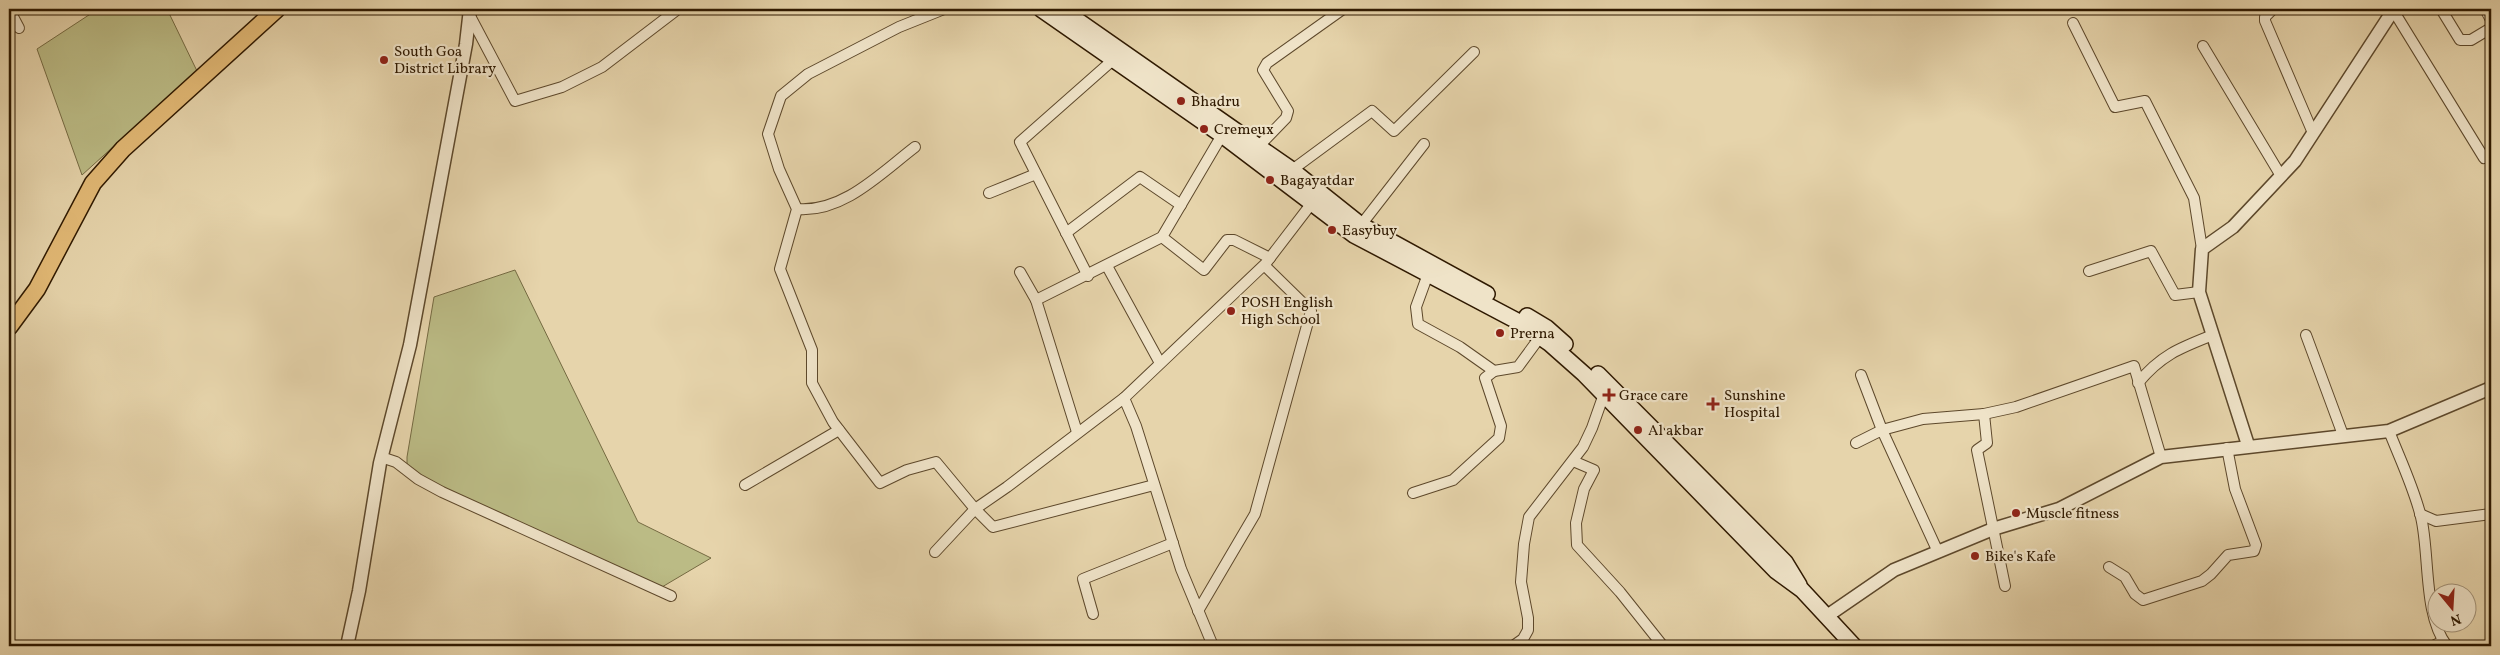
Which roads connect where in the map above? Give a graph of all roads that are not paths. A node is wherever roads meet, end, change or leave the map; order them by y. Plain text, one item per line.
1 (9, 9) edge
2 (277, 9) edge
3 (678, 9) edge
4 (944, 9) edge
5 (1043, 9) edge
6 (1061, 9) edge
7 (1344, 9) edge
8 (2273, 9) edge
9 (2394, 9) edge
10 (2441, 9) edge
11 (2485, 9) edge
12 (470, 11) edge
13 (2491, 20) edge
14 (2073, 23) dead end
15 (19, 28) dead end
16 (2491, 28) edge
17 (2203, 46) dead end
18 (1474, 52) dead end
19 (1114, 59) junction
20 (2313, 133) junction
21 (1222, 135) junction
22 (1424, 144) dead end
23 (915, 147) dead end
24 (1257, 148) junction
25 (2491, 155) edge
26 (1292, 170) junction
27 (1036, 174) junction
28 (2281, 176) junction
29 (989, 193) dead end
30 (1315, 199) junction
31 (1181, 205) junction
32 (797, 209) junction
33 (1361, 225) junction
34 (1066, 232) junction
35 (1162, 237) junction
36 (2202, 249) junction
37 (1267, 262) junction
38 (1107, 266) junction
39 (2089, 271) dead end
40 (1020, 272) dead end
41 (1428, 274) junction
42 (1088, 276) junction
43 (2199, 292) junction
44 (1036, 300) junction
45 (9, 327) edge
46 (2213, 335) junction
47 (2306, 335) dead end
48 (1540, 337) junction
49 (1160, 363) junction
50 (1494, 371) junction
51 (1861, 374) dead end
52 (2138, 383) junction
53 (2491, 388) edge
54 (1604, 394) junction
55 (1124, 398) junction
56 (1984, 414) junction
57 (839, 430) junction
58 (1882, 430) junction
59 (2389, 430) junction
60 (1077, 432) junction
61 (2343, 435) junction
62 (1856, 443) dead end
63 (2248, 445) junction
64 (1663, 448) junction
65 (2227, 448) junction
66 (381, 457) junction
67 (2161, 457) junction
68 (1573, 461) junction
69 (745, 485) dead end
70 (1154, 485) junction
71 (1413, 493) dead end
72 (975, 509) junction
73 (2420, 514) junction
74 (2491, 514) edge
75 (1993, 529) junction
76 (1173, 543) junction
77 (935, 552) dead end
78 (1938, 552) junction
79 (2109, 568) dead end
80 (2005, 586) dead end
81 (670, 596) dead end
82 (1198, 611) junction
83 (1093, 614) dead end
84 (1827, 616) junction
85 (2445, 644) edge
86 (347, 646) edge
87 (1213, 646) edge
88 (1513, 646) edge
89 (1663, 646) edge
90 (1854, 646) edge
91 (2433, 646) edge

1 - 15 street
2 - 45 main road
3 - 12 street
4 - 32 street
5 - 19 main road
6 - 24 main road
7 - 24 street
8 - 20 street
9 - 20 street
9 - 25 street
10 - 16 street
11 - 13 street
12 - 66 street
14 - 36 street
17 - 28 street
18 - 26 street
19 - 21 main road
19 - 27 street
20 - 28 street
21 - 30 main road
21 - 31 street
22 - 33 street
23 - 32 street
24 - 26 main road
26 - 30 main road
27 - 29 street
27 - 34 street
28 - 36 street
30 - 33 main road
30 - 37 street
30 - 41 main road
31 - 34 street
31 - 35 street
32 - 57 street
33 - 64 main road
34 - 42 street
35 - 37 street
35 - 38 street
36 - 43 street
37 - 49 street
37 - 82 street
38 - 42 street
38 - 49 street
39 - 43 street
40 - 44 street
41 - 48 main road
41 - 50 street
42 - 44 street
43 - 46 street
44 - 60 street
46 - 52 street
46 - 63 street
47 - 61 street
48 - 50 street
48 - 54 main road
49 - 55 street
50 - 71 street
51 - 58 street
52 - 56 street
52 - 67 street
53 - 59 street
54 - 64 main road
54 - 68 street
55 - 60 street
55 - 70 street
56 - 58 street
56 - 75 street
57 - 69 street
57 - 72 street
58 - 62 street
58 - 78 street
59 - 61 street
59 - 73 street
60 - 72 street
61 - 63 street
63 - 65 street
64 - 84 main road
65 - 67 street
65 - 79 street
66 - 81 street
66 - 86 street
67 - 75 street
68 - 88 street
68 - 89 street
70 - 72 street
70 - 76 street
72 - 77 street
73 - 74 street
73 - 85 street
75 - 78 street
75 - 80 street
76 - 82 street
76 - 83 street
78 - 84 street
82 - 87 street
84 - 90 main road
85 - 91 street

